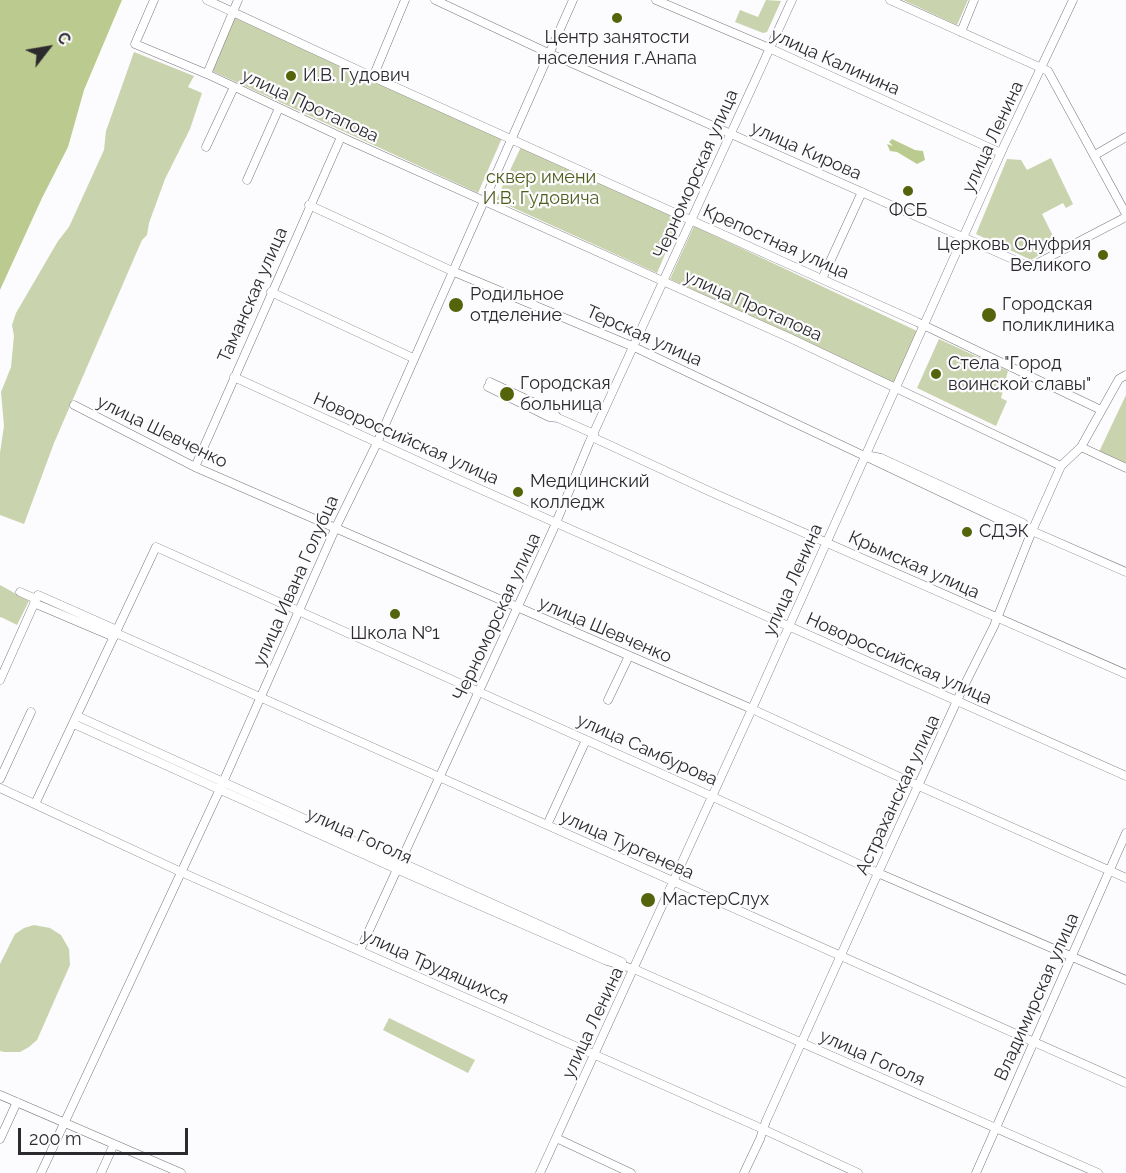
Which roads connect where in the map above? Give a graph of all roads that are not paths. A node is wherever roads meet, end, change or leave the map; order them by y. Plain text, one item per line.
1 (154, 0) edge
2 (207, 0) edge
3 (238, 0) edge
4 (405, 0) edge
5 (435, 0) edge
6 (573, 0) edge
7 (656, 0) edge
8 (792, 0) edge
9 (890, 0) edge
10 (974, 0) edge
11 (1073, 0) edge
12 (233, 11) junction
13 (961, 32) junction
14 (769, 48) junction
15 (550, 53) junction
16 (1043, 68) junction
17 (207, 74) junction
18 (373, 77) junction
19 (234, 87) junction
20 (279, 108) junction
21 (731, 134) junction
22 (341, 137) junction
23 (1126, 137) edge
24 (511, 140) junction
25 (206, 147) dead end
26 (1001, 153) junction
27 (1095, 155) junction
28 (247, 180) dead end
29 (862, 192) junction
30 (485, 202) junction
31 (309, 205) junction
32 (1126, 216) edge
33 (692, 221) junction
34 (963, 238) junction
35 (452, 271) junction
36 (822, 279) junction
37 (664, 282) junction
38 (271, 292) junction
39 (924, 326) junction
40 (634, 347) junction
41 (413, 358) junction
42 (1126, 375) edge
43 (234, 377) junction
44 (489, 385) dead end
45 (897, 388) junction
46 (74, 405) dead end
47 (1101, 410) junction
48 (593, 435) junction
49 (377, 443) junction
50 (1081, 447) junction
51 (866, 456) junction
52 (1061, 466) junction
53 (195, 467) junction
54 (1126, 468) edge
55 (557, 522) junction
56 (336, 527) junction
57 (1032, 531) junction
58 (827, 542) junction
59 (1126, 572) edge
60 (20, 592) dead end
61 (36, 599) junction
62 (518, 608) junction
63 (299, 612) junction
64 (998, 618) junction
65 (789, 626) junction
66 (116, 634) junction
67 (628, 656) junction
68 (1126, 674) edge
69 (0, 680) edge
70 (479, 692) junction
71 (260, 698) junction
72 (608, 700) dead end
73 (957, 702) junction
74 (752, 709) junction
75 (31, 712) dead end
76 (76, 720) junction
77 (586, 740) junction
78 (1126, 776) edge
79 (440, 778) junction
80 (0, 780) edge
81 (221, 786) junction
82 (919, 786) junction
83 (0, 788) edge
84 (711, 795) junction
85 (35, 804) junction
86 (547, 825) junction
87 (1126, 833) edge
88 (399, 865) junction
89 (1109, 870) junction
90 (181, 872) junction
91 (878, 873) junction
92 (1126, 878) edge
93 (673, 881) junction
94 (360, 950) junction
95 (840, 957) junction
96 (1072, 957) junction
97 (634, 969) junction
98 (1126, 980) edge
99 (802, 1043) junction
100 (1033, 1043) junction
101 (595, 1055) junction
102 (1126, 1083) edge
103 (0, 1095) edge
104 (17, 1102) junction
105 (64, 1123) junction
106 (763, 1129) junction
107 (994, 1129) junction
108 (556, 1138) junction
109 (0, 1139) edge
110 (114, 1144) junction
111 (42, 1173) edge
112 (101, 1173) edge
113 (181, 1173) edge
114 (540, 1173) edge
115 (631, 1173) edge
116 (744, 1173) edge
117 (858, 1173) edge
118 (976, 1173) edge
119 (1098, 1173) edge

1 - 17 street, улица Протапова
2 - 12 street, Крепостная улица
3 - 12 street
4 - 18 street
5 - 15 street, улица Кирова
6 - 15 street, улица Ивана Голубца
7 - 14 street, улица Калинина
8 - 14 street, Черноморская улица
9 - 13 street
10 - 13 street
11 - 16 street, улица Ленина
12 - 17 street
12 - 18 street, Крепостная улица
13 - 16 street
14 - 21 street, Черноморская улица
14 - 26 street, улица Калинина
15 - 21 street, улица Кирова
15 - 24 street, улица Ивана Голубца
16 - 26 street, улица Ленина
16 - 27 street
17 - 19 street, улица Протапова
18 - 24 street, Крепостная улица
19 - 20 street, улица Протапова
19 - 25 street
20 - 22 street, улица Протапова
20 - 28 street
21 - 29 street, улица Кирова
21 - 33 street, Черноморская улица
22 - 30 street, улица Протапова
22 - 31 street, Таманская улица
23 - 27 street
24 - 30 street, улица Ивана Голубца
24 - 33 street, Крепостная улица
26 - 34 street, улица Ленина
27 - 32 street
29 - 34 street, улица Кирова
29 - 36 street
30 - 35 street, улица Ивана Голубца
30 - 37 street, улица Протапова
31 - 35 street, Терская улица
31 - 38 street, Таманская улица
32 - 34 street, улица Кирова
33 - 36 street, Крепостная улица
33 - 37 street, Черноморская улица
34 - 39 street, улица Ленина
35 - 40 street, Терская улица
35 - 41 street, улица Ивана Голубца
36 - 39 street, Крепостная улица
37 - 40 street, Черноморская улица
37 - 45 street, улица Протапова
38 - 41 street
38 - 43 street, Таманская улица
39 - 45 street, улица Ленина
39 - 47 street, Крепостная улица
40 - 48 street, Черноморская улица
40 - 51 street, Терская улица
41 - 49 street, улица Ивана Голубца
42 - 47 street, Астраханская улица
43 - 49 street, Новороссийская улица
43 - 53 street, Таманская улица
44 - 48 street, Крымская улица
45 - 51 street, улица Ленина
45 - 52 street, улица Протапова
46 - 53 street, улица Шевченко
47 - 50 street, Астраханская улица
48 - 55 street, Черноморская улица
48 - 58 street, Крымская улица
49 - 55 street, Новороссийская улица
49 - 56 street, улица Ивана Голубца
50 - 52 street, Астраханская улица
50 - 54 street
51 - 57 street, Терская улица
51 - 58 street, улица Ленина
52 - 57 street, Астраханская улица
53 - 56 street, улица Шевченко
55 - 62 street, Черноморская улица
55 - 65 street, Новороссийская улица
56 - 62 street, улица Шевченко
56 - 63 street, улица Ивана Голубца
57 - 59 street, Терская улица
57 - 64 street, Астраханская улица
58 - 64 street, Крымская улица
58 - 65 street, улица Ленина
60 - 61 street, улица Тургенева
61 - 66 street, улица Тургенева
61 - 69 street
62 - 67 street, улица Шевченко
62 - 70 street, Черноморская улица
63 - 66 street, улица Самбурова
63 - 70 street, улица Самбурова
63 - 71 street, улица Ивана Голубца
64 - 68 street, Крымская улица
64 - 73 street, Астраханская улица
65 - 73 street, Новороссийская улица
65 - 74 street, улица Ленина
66 - 71 street, улица Тургенева
66 - 76 street
67 - 72 street
67 - 74 street, улица Шевченко
70 - 77 street, улица Самбурова
70 - 79 street, Черноморская улица
71 - 79 street, улица Тургенева
71 - 81 street, улица Ивана Голубца
73 - 78 street, Новороссийская улица
73 - 82 street, Астраханская улица
74 - 82 street, улица Шевченко
74 - 84 street, улица Ленина
75 - 80 street
76 - 81 street, улица Гоголя
76 - 85 street
77 - 84 street, улица Самбурова
77 - 86 street
79 - 86 street, улица Тургенева
79 - 88 street, Черноморская улица
81 - 88 street, улица Гоголя
81 - 90 street, улица Ивана Голубца
82 - 89 street, улица Шевченко
82 - 91 street, Астраханская улица
83 - 85 street, улица Трудящихся
84 - 91 street, улица Самбурова
84 - 93 street, улица Ленина
85 - 90 street, улица Трудящихся
86 - 93 street, улица Тургенева
87 - 89 street, Владимирская улица
88 - 94 street, Черноморская улица
88 - 97 street, улица Гоголя
89 - 92 street, улица Шевченко
89 - 96 street, Владимирская улица
90 - 94 street, улица Трудящихся
90 - 105 street, улица Ивана Голубца
91 - 95 street, Астраханская улица
91 - 96 street, улица Самбурова
93 - 95 street, улица Тургенева
93 - 97 street, улица Ленина
94 - 101 street, улица Трудящихся
95 - 99 street, Астраханская улица
95 - 100 street, улица Тургенева
96 - 98 street, улица Самбурова
96 - 100 street, Владимирская улица
97 - 99 street, улица Гоголя
97 - 101 street, улица Ленина
99 - 106 street, Астраханская улица
99 - 107 street, улица Гоголя
100 - 102 street, улица Тургенева
100 - 107 street, Владимирская улица
101 - 106 street, улица Трудящихся
101 - 108 street, улица Ленина
103 - 104 street
104 - 105 street
104 - 109 street
105 - 110 street
105 - 111 street, улица Ивана Голубца
106 - 116 street, Астраханская улица
106 - 117 street, улица Трудящихся
107 - 118 street, Владимирская улица
107 - 119 street, улица Гоголя
108 - 114 street, улица Ленина
108 - 115 street
110 - 112 street
110 - 113 street

